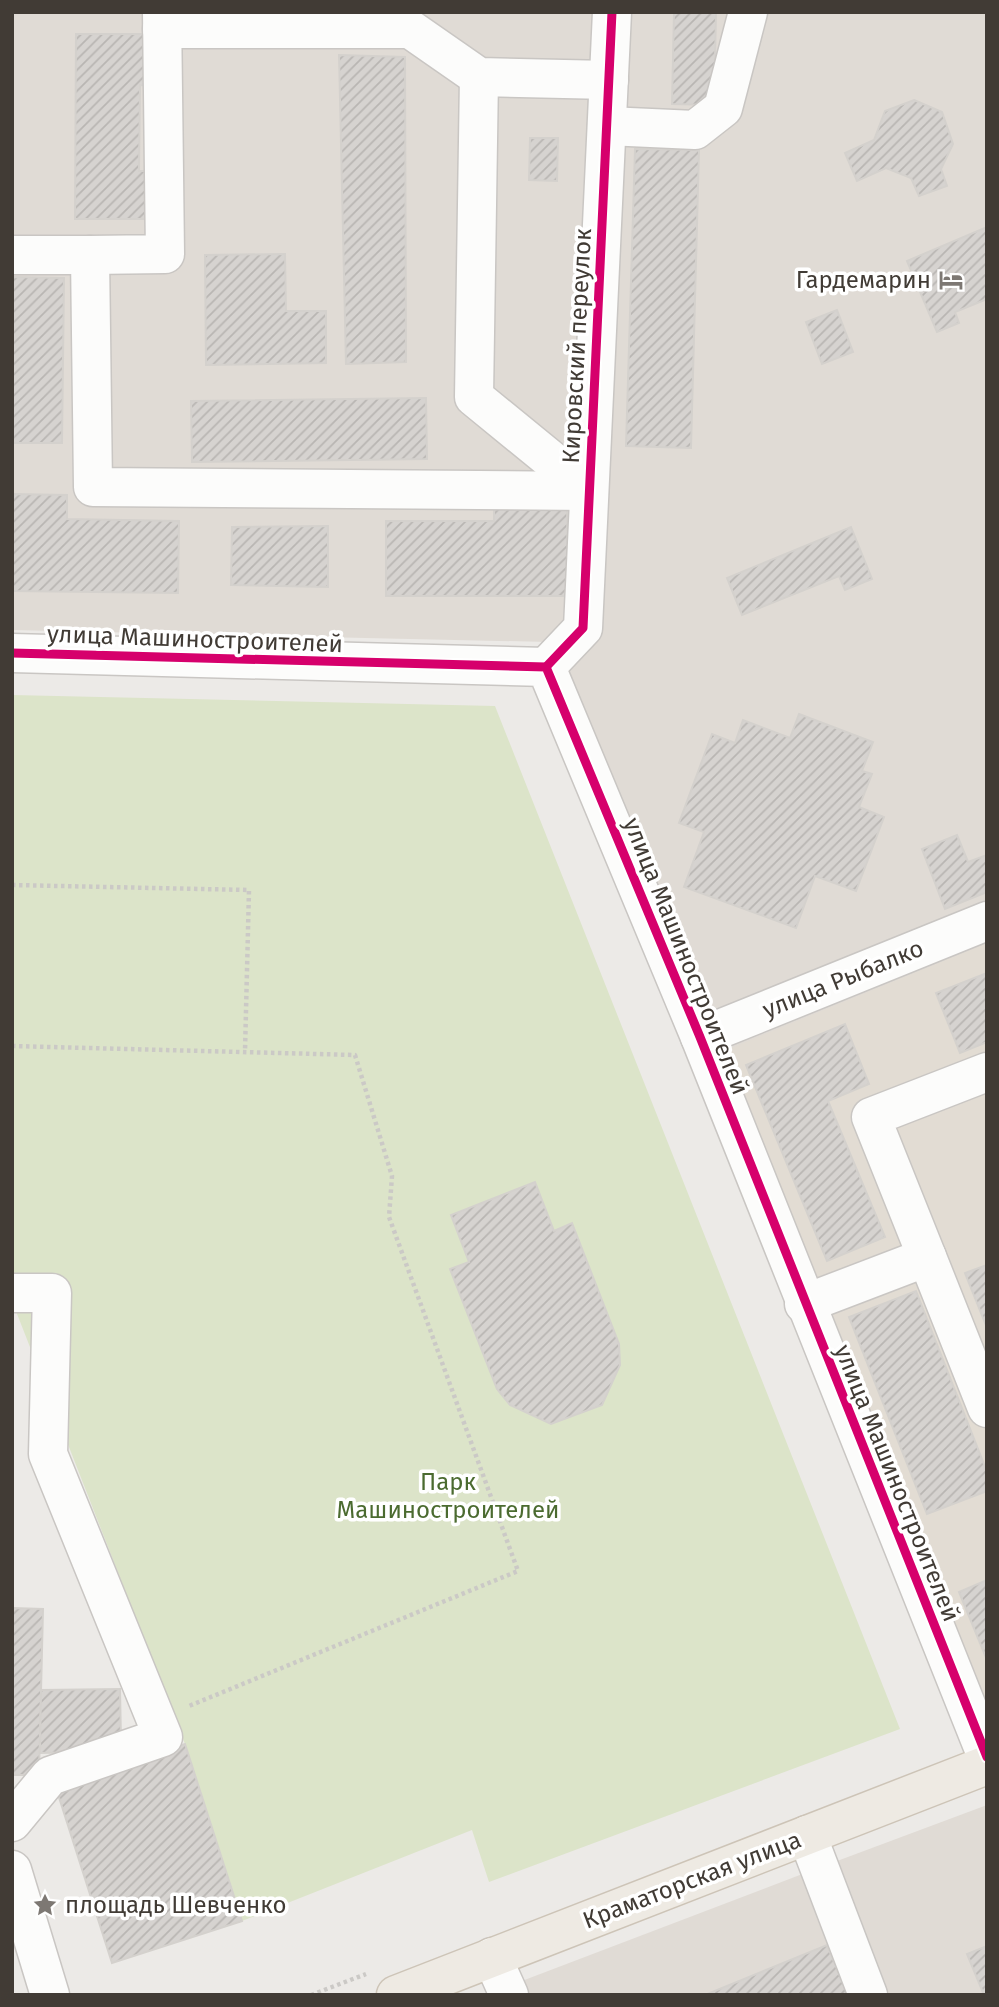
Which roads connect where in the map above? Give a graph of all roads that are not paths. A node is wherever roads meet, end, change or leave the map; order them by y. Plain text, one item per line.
1 (612, 12) edge
2 (748, 12) edge
3 (162, 21) edge
4 (479, 77) junction
5 (609, 80) junction
6 (607, 126) junction
7 (12, 255) edge
8 (90, 255) junction
9 (589, 491) junction
10 (12, 653) edge
11 (546, 667) junction
12 (987, 921) edge
13 (700, 1037) junction
14 (987, 1072) edge
15 (927, 1258) junction
16 (12, 1293) edge
17 (804, 1304) junction
18 (987, 1408) edge
19 (987, 1757) edge
20 (987, 1765) edge
21 (12, 1822) edge
22 (807, 1835) junction
23 (12, 1870) edge
24 (492, 1957) junction
25 (50, 1995) edge
26 (396, 1995) edge
27 (509, 1995) edge
28 (868, 1995) edge

1 - 5 street, Кировский переулок
2 - 6 street
3 - 4 street
3 - 8 street
4 - 5 street
4 - 9 street
5 - 6 street, Кировский переулок
6 - 9 street, Кировский переулок
7 - 8 street
8 - 9 street
9 - 11 street, Кировский переулок
10 - 11 street, улица Машиностроителей
11 - 13 street, улица Машиностроителей
12 - 13 street, улица Рыбалко
13 - 17 street, улица Машиностроителей
14 - 15 street
15 - 17 street
15 - 18 street
16 - 21 street
17 - 19 street, улица Машиностроителей
20 - 22 main road, Краматорская улица
22 - 24 main road, Краматорская улица
22 - 28 street
23 - 25 street
24 - 26 main road, Краматорская улица
24 - 27 street

